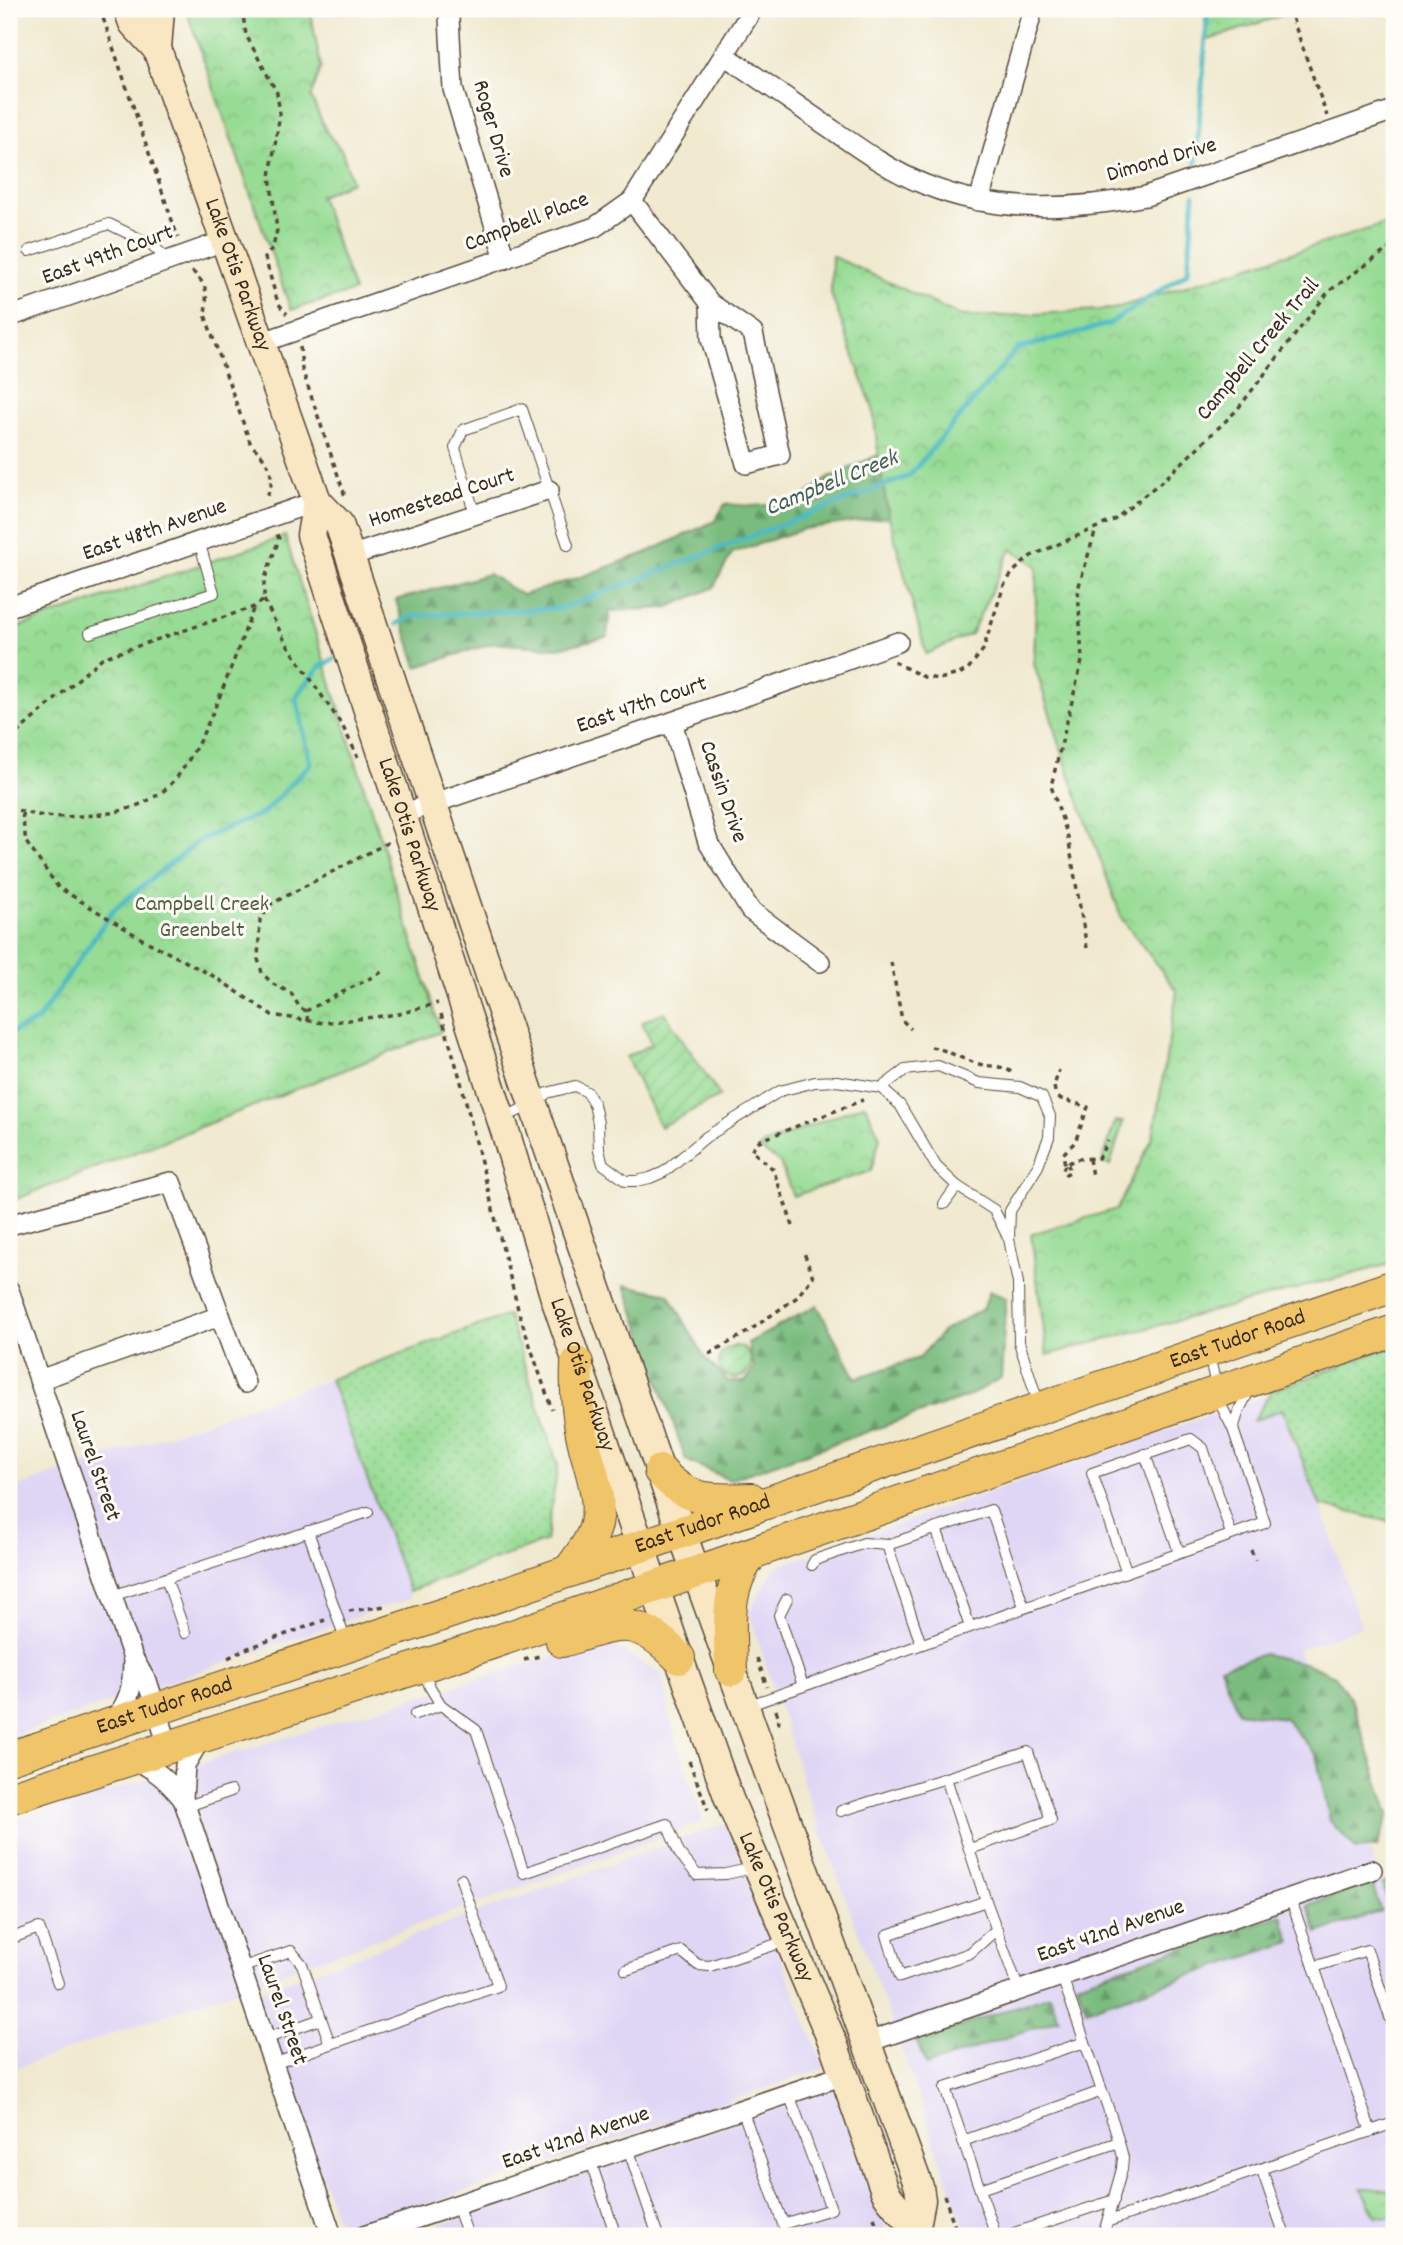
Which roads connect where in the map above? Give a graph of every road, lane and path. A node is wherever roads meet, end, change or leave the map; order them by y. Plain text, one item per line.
1 (100, 9) edge
2 (128, 9) edge
3 (160, 9) edge
4 (242, 9) edge
5 (451, 9) edge
6 (752, 9) edge
7 (1033, 9) edge
8 (1289, 9) edge
9 (157, 48) junction
10 (724, 55) junction
11 (1394, 110) edge
12 (1333, 131) junction
13 (632, 201) junction
14 (979, 201) junction
15 (174, 226) dead end
16 (224, 240) junction
17 (1394, 245) edge
18 (29, 251) dead end
19 (505, 259) junction
20 (168, 260) junction
21 (192, 271) dead end
22 (710, 303) junction
23 (283, 311) dead end
24 (9, 317) edge
25 (260, 343) junction
26 (301, 350) dead end
27 (549, 490) junction
28 (266, 497) dead end
29 (317, 501) junction
30 (347, 501) dead end
31 (475, 514) junction
32 (1096, 529) junction
33 (279, 540) dead end
34 (199, 541) junction
35 (568, 545) dead end
36 (350, 556) junction
37 (264, 600) junction
38 (9, 607) edge
39 (254, 607) junction
40 (90, 633) dead end
41 (898, 642) dead end
42 (877, 650) junction
43 (672, 722) junction
44 (9, 740) edge
45 (360, 762) dead end
46 (434, 803) junction
47 (9, 806) edge
48 (22, 813) junction
49 (398, 827) junction
50 (1087, 948) dead end
51 (820, 962) dead end
52 (891, 962) dead end
53 (384, 971) dead end
54 (435, 991) dead end
55 (438, 1003) junction
56 (306, 1011) junction
57 (308, 1021) junction
58 (911, 1029) dead end
59 (931, 1047) dead end
60 (1059, 1070) dead end
61 (1016, 1076) dead end
62 (883, 1090) junction
63 (533, 1104) junction
64 (502, 1119) junction
65 (1108, 1142) dead end
66 (1089, 1160) junction
67 (1092, 1176) dead end
68 (957, 1186) junction
69 (944, 1204) dead end
70 (9, 1225) edge
71 (793, 1226) dead end
72 (1009, 1239) junction
73 (803, 1250) dead end
74 (1394, 1286) edge
75 (9, 1290) edge
76 (220, 1316) junction
77 (1394, 1331) edge
78 (1208, 1351) junction
79 (709, 1354) dead end
80 (577, 1363) junction
81 (39, 1380) junction
82 (1255, 1381) junction
83 (245, 1383) dead end
84 (1218, 1394) junction
85 (1041, 1409) junction
86 (554, 1415) dead end
87 (1233, 1429) junction
88 (1145, 1454) junction
89 (660, 1471) junction
90 (784, 1498) junction
91 (368, 1512) dead end
92 (936, 1528) junction
93 (308, 1531) junction
94 (682, 1532) junction
95 (1231, 1534) junction
96 (887, 1545) junction
97 (641, 1546) junction
98 (1251, 1550) dead end
99 (1178, 1552) junction
100 (751, 1555) junction
101 (1255, 1560) dead end
102 (812, 1565) dead end
103 (1126, 1570) junction
104 (569, 1571) junction
105 (697, 1573) junction
106 (166, 1578) junction
107 (655, 1587) junction
108 (112, 1596) junction
109 (787, 1599) dead end
110 (1024, 1607) junction
111 (970, 1627) junction
112 (185, 1633) dead end
113 (921, 1644) junction
114 (347, 1646) junction
115 (754, 1648) dead end
116 (457, 1655) junction
117 (133, 1658) junction
118 (679, 1658) junction
119 (422, 1667) junction
120 (731, 1670) junction
121 (803, 1686) junction
122 (771, 1697) junction
123 (442, 1705) junction
124 (744, 1706) junction
125 (157, 1710) junction
126 (415, 1714) dead end
127 (111, 1725) junction
128 (778, 1727) dead end
129 (201, 1738) junction
130 (169, 1748) junction
131 (9, 1758) edge
132 (132, 1759) junction
133 (946, 1778) junction
134 (231, 1791) dead end
135 (9, 1798) edge
136 (184, 1803) junction
137 (841, 1811) dead end
138 (970, 1849) junction
139 (758, 1866) junction
140 (1372, 1871) dead end
141 (461, 1880) dead end
142 (1290, 1897) junction
143 (986, 1901) junction
144 (997, 1929) junction
145 (9, 1939) edge
146 (794, 1948) junction
147 (1314, 1967) junction
148 (240, 1968) junction
149 (626, 1969) dead end
150 (1061, 1974) junction
151 (58, 1983) dead end
152 (1019, 1990) junction
153 (321, 2019) junction
154 (1394, 2029) edge
155 (265, 2039) junction
156 (867, 2042) junction
157 (1085, 2042) junction
158 (330, 2045) junction
159 (273, 2064) junction
160 (844, 2076) junction
161 (1102, 2091) junction
162 (789, 2094) junction
163 (742, 2109) junction
164 (1394, 2123) edge
165 (1371, 2132) junction
166 (964, 2141) junction
167 (1119, 2143) junction
168 (628, 2148) junction
169 (590, 2161) junction
170 (1262, 2170) junction
171 (930, 2187) junction
172 (980, 2189) junction
173 (1114, 2200) junction
174 (457, 2205) junction
175 (1109, 2221) junction
176 (915, 2233) edge
177 (332, 2236) edge
178 (364, 2236) edge
179 (468, 2236) edge
180 (616, 2236) edge
181 (658, 2236) edge
182 (958, 2236) edge
183 (996, 2236) edge
184 (1005, 2236) edge
185 (1103, 2236) edge
186 (1285, 2236) edge

1 - 15 path
2 - 9 main road, Lake Otis Parkway
3 - 9 main road, Lake Otis Parkway
4 - 23 path
5 - 19 street, Roger Drive
6 - 10 street, Campbell Place
7 - 14 street
8 - 12 path
9 - 16 main road, Lake Otis Parkway
10 - 13 street, Campbell Place
10 - 14 street, Dimond Drive
11 - 12 street, Dimond Drive
12 - 14 street, Dimond Drive
13 - 19 street, Campbell Place
13 - 22 street
16 - 20 street, East 49th Court
16 - 25 main road, Lake Otis Parkway
17 - 32 path, Campbell Creek Trail
18 - 20 lane
19 - 25 street, Campbell Place
20 - 24 street, East 49th Court
21 - 28 path
22 - 22 street
25 - 29 main road, Lake Otis Parkway
26 - 30 path
27 - 31 street, Homestead Court
27 - 31 lane
27 - 35 lane
29 - 34 street, East 48th Avenue
29 - 36 main road, Lake Otis Parkway
29 - 49 main road, Lake Otis Parkway
31 - 36 street, Homestead Court
32 - 42 path, Campbell Creek Trail
32 - 50 path
33 - 37 path
34 - 38 street, East 48th Avenue
34 - 40 lane
36 - 46 main road, Lake Otis Parkway
37 - 39 path
37 - 45 path
39 - 44 path
39 - 48 path
41 - 42 street, East 47th Court
42 - 43 street, East 47th Court
43 - 46 street, East 47th Court
43 - 51 street, Cassin Drive
46 - 49 street, East 47th Court
46 - 63 main road, Lake Otis Parkway
47 - 48 path
48 - 57 path
49 - 56 path
49 - 64 main road, Lake Otis Parkway
52 - 58 path
53 - 56 path
54 - 55 path
55 - 57 path
55 - 86 path
56 - 57 path
59 - 61 path
60 - 66 path
62 - 63 lane
62 - 68 lane
62 - 71 path
62 - 72 lane
63 - 64 lane
63 - 89 main road, Lake Otis Parkway
64 - 80 main road, Lake Otis Parkway
65 - 66 path
66 - 67 path
68 - 69 lane
68 - 72 lane
70 - 76 street
72 - 85 lane
73 - 79 path
74 - 78 main road, East Tudor Road
75 - 81 street, Laurel Street
76 - 81 street
76 - 83 street
77 - 82 main road, East Tudor Road
78 - 84 lane
78 - 85 main road, East Tudor Road
80 - 97 main road, Lake Otis Parkway
80 - 104 main road
81 - 108 street, Laurel Street
82 - 84 main road, East Tudor Road
82 - 87 lane
84 - 87 lane
84 - 100 main road, East Tudor Road
85 - 90 main road, East Tudor Road
87 - 95 lane
88 - 95 lane
88 - 99 lane
88 - 103 lane
89 - 90 main road
89 - 94 main road, Lake Otis Parkway
90 - 94 main road, East Tudor Road
91 - 93 lane
92 - 96 lane
92 - 110 lane
92 - 111 lane
93 - 106 lane
93 - 114 lane
94 - 97 main road, East Tudor Road
94 - 105 main road, Lake Otis Parkway
95 - 99 lane
96 - 102 lane
96 - 113 lane
97 - 104 main road, East Tudor Road
97 - 107 main road, Lake Otis Parkway
98 - 101 path
99 - 103 lane
100 - 105 main road, East Tudor Road
100 - 120 main road
103 - 110 lane
104 - 114 main road, East Tudor Road
105 - 107 main road, East Tudor Road
105 - 120 main road, Lake Otis Parkway
106 - 108 lane
106 - 112 lane
107 - 116 main road, East Tudor Road
107 - 118 main road, Lake Otis Parkway
108 - 117 street, Laurel Street
109 - 121 lane
110 - 111 lane
111 - 113 lane
113 - 121 lane
114 - 125 main road, East Tudor Road
115 - 122 path
116 - 118 main road
116 - 119 main road, East Tudor Road
117 - 125 street, Laurel Street
117 - 127 street, Laurel Street
118 - 139 main road, Lake Otis Parkway
119 - 123 lane
119 - 129 main road, East Tudor Road
120 - 124 main road, Lake Otis Parkway
121 - 122 lane
122 - 124 lane
122 - 128 path
123 - 126 lane
123 - 139 lane
124 - 156 main road, Lake Otis Parkway
125 - 127 main road, East Tudor Road
125 - 130 street, Laurel Street
127 - 131 main road, East Tudor Road
129 - 130 main road, East Tudor Road
129 - 136 street, Laurel Street
130 - 132 main road, East Tudor Road
132 - 135 main road, East Tudor Road
132 - 136 street, Laurel Street
133 - 137 lane
133 - 138 lane
133 - 138 lane
134 - 136 lane
136 - 148 street, Laurel Street
138 - 143 lane
139 - 146 main road, Lake Otis Parkway
140 - 142 street, East 42nd Avenue
141 - 158 lane
142 - 147 lane
142 - 150 street, East 42nd Avenue
143 - 144 lane
143 - 144 lane
144 - 152 lane
145 - 151 lane
146 - 149 lane
146 - 156 main road
146 - 160 main road, Lake Otis Parkway
147 - 154 lane
147 - 165 lane
148 - 153 lane
148 - 155 street, Laurel Street
150 - 152 street, East 42nd Avenue
150 - 157 lane
152 - 156 street, East 42nd Avenue
153 - 155 lane
153 - 158 lane
155 - 159 street, Laurel Street
156 - 171 main road, Lake Otis Parkway
157 - 161 lane
157 - 166 lane
158 - 159 lane
159 - 177 street, Laurel Street
160 - 162 street, East 42nd Avenue
160 - 171 main road
160 - 176 main road, Lake Otis Parkway
161 - 166 lane
161 - 167 lane
162 - 163 street, East 42nd Avenue
162 - 163 lane
163 - 168 street, East 42nd Avenue
164 - 165 lane
165 - 170 lane
166 - 172 lane
167 - 172 lane
167 - 173 lane
168 - 169 street, East 42nd Avenue
168 - 181 lane
169 - 174 street, East 42nd Avenue
169 - 180 lane
170 - 175 lane
170 - 186 lane
171 - 176 main road, Lake Otis Parkway
171 - 182 path
172 - 183 lane
173 - 175 lane
173 - 184 lane
174 - 178 street, East 42nd Avenue
174 - 179 lane
175 - 185 lane

